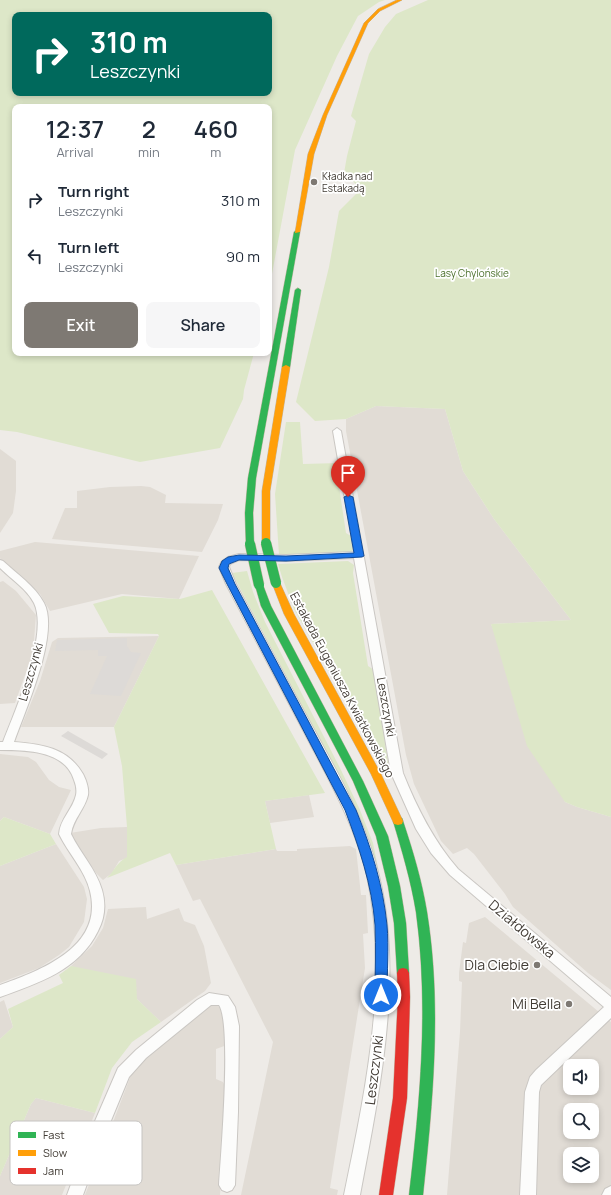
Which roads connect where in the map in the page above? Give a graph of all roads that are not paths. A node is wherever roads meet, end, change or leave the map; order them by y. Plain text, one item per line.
1 (400, 0) edge
2 (410, 0) edge
3 (370, 23) junction
4 (330, 116) junction
5 (309, 219) dead end
6 (299, 280) dead end
7 (337, 431) dead end
8 (359, 556) junction
9 (0, 563) edge
10 (4, 746) edge
11 (436, 851) joint
12 (0, 991) edge
13 (611, 1004) edge
14 (611, 1009) edge
15 (103, 1121) edge
16 (79, 1185) edge
17 (227, 1185) dead end
18 (75, 1195) edge
19 (352, 1195) edge
20 (386, 1195) edge
21 (416, 1195) edge
22 (528, 1195) edge

1 - 3 highway
2 - 3 highway
3 - 4 highway
4 - 5 highway
4 - 20 highway, bridge
6 - 21 highway, Estakada Eugeniusza Kwiatkowskiego, bridge
7 - 8 street, Leszczynki
8 - 11 street, Leszczynki
8 - 19 street, Leszczynki
9 - 10 street, Leszczynki
10 - 12 street
11 - 13 street, Działdowska
14 - 22 street
15 - 17 street
16 - 18 street

